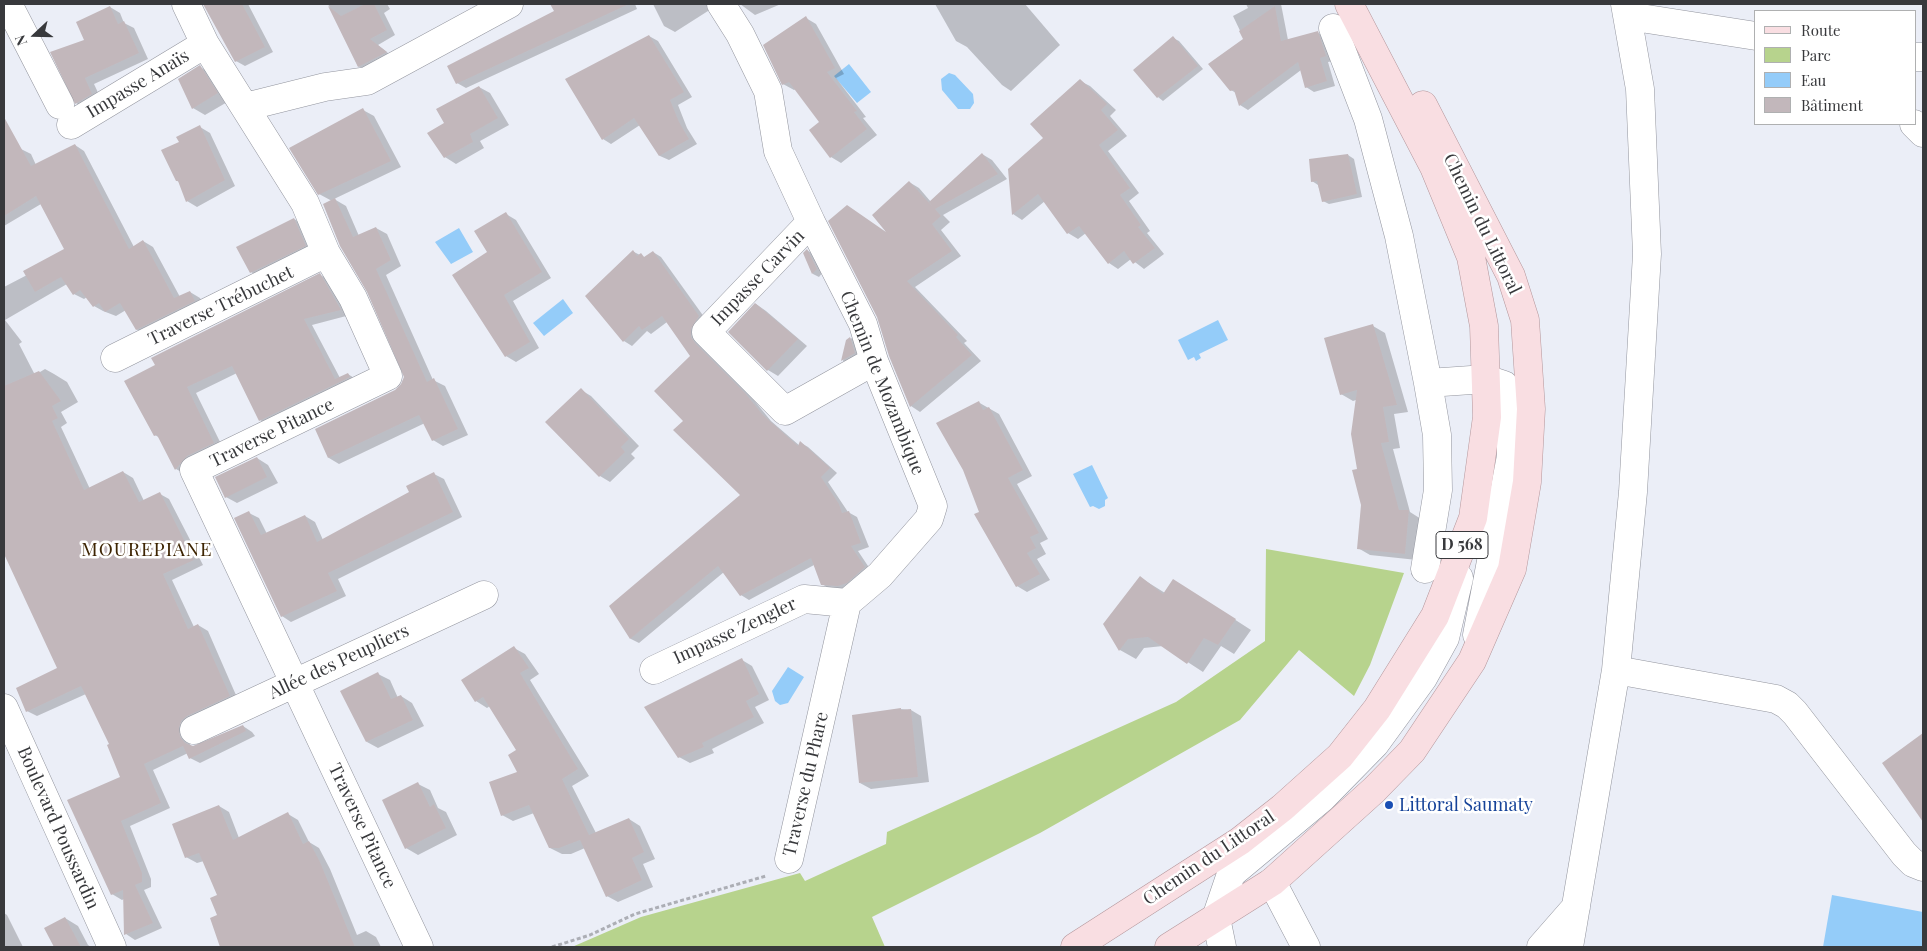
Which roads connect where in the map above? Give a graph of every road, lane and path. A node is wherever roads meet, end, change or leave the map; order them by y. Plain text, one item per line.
1 (8, 4) edge
2 (186, 4) edge
3 (509, 4) edge
4 (721, 4) edge
5 (1349, 4) edge
6 (1371, 4) edge
7 (1626, 10) edge
8 (1333, 28) dead end
9 (1754, 36) edge
10 (205, 44) junction
11 (244, 107) junction
12 (811, 222) junction
13 (326, 253) junction
14 (115, 358) dead end
15 (874, 361) junction
16 (1486, 378) junction
17 (1428, 383) junction
18 (1473, 518) junction
19 (1425, 569) dead end
20 (484, 596) dead end
21 (846, 603) junction
22 (1472, 661) junction
23 (654, 670) dead end
24 (1616, 670) junction
25 (294, 683) junction
26 (4, 708) edge
27 (194, 730) dead end
28 (789, 859) joint
29 (1923, 867) edge
30 (1272, 882) junction
31 (1576, 907) junction
32 (1216, 918) junction
33 (112, 947) edge
34 (419, 947) edge
35 (552, 947) edge
36 (1074, 947) edge
37 (1169, 947) edge
38 (1222, 947) edge
39 (1306, 947) edge
40 (1541, 947) edge
41 (1569, 947) edge

1 - 10 street, Impasse Anaïs
2 - 10 street, Traverse Pitance
3 - 11 street
4 - 12 street, Chemin de Mozambique
5 - 16 main road, Chemin du Littoral / D 568
6 - 22 main road, Chemin du Littoral / D 568
7 - 9 street
7 - 24 street
8 - 17 street
10 - 11 street, Traverse Pitance
11 - 13 street, Traverse Pitance
12 - 15 street, Chemin de Mozambique
12 - 15 street, Impasse Carvin
13 - 14 street, Traverse Trébuchet
13 - 25 street, Traverse Pitance
15 - 21 street, Chemin de Mozambique
16 - 17 street
16 - 18 main road, Chemin du Littoral / D 568
16 - 22 street, Chemin du Littoral
17 - 19 street
18 - 32 street
18 - 36 main road, Chemin du Littoral / D 568
20 - 25 street, Allée des Peupliers
21 - 23 street, Impasse Zengler
21 - 28 street, Traverse du Phare
22 - 30 main road, Chemin du Littoral / D 568
24 - 29 street
24 - 31 street
25 - 27 street, Allée des Peupliers
25 - 34 street, Traverse Pitance
26 - 33 street, Boulevard Poussardin
28 - 35 path, Traverse du Phare
30 - 32 main road, Chemin du Littoral / D 568
30 - 39 street
31 - 40 street
31 - 41 street
32 - 37 main road, Chemin du Littoral / D 568
32 - 38 street

